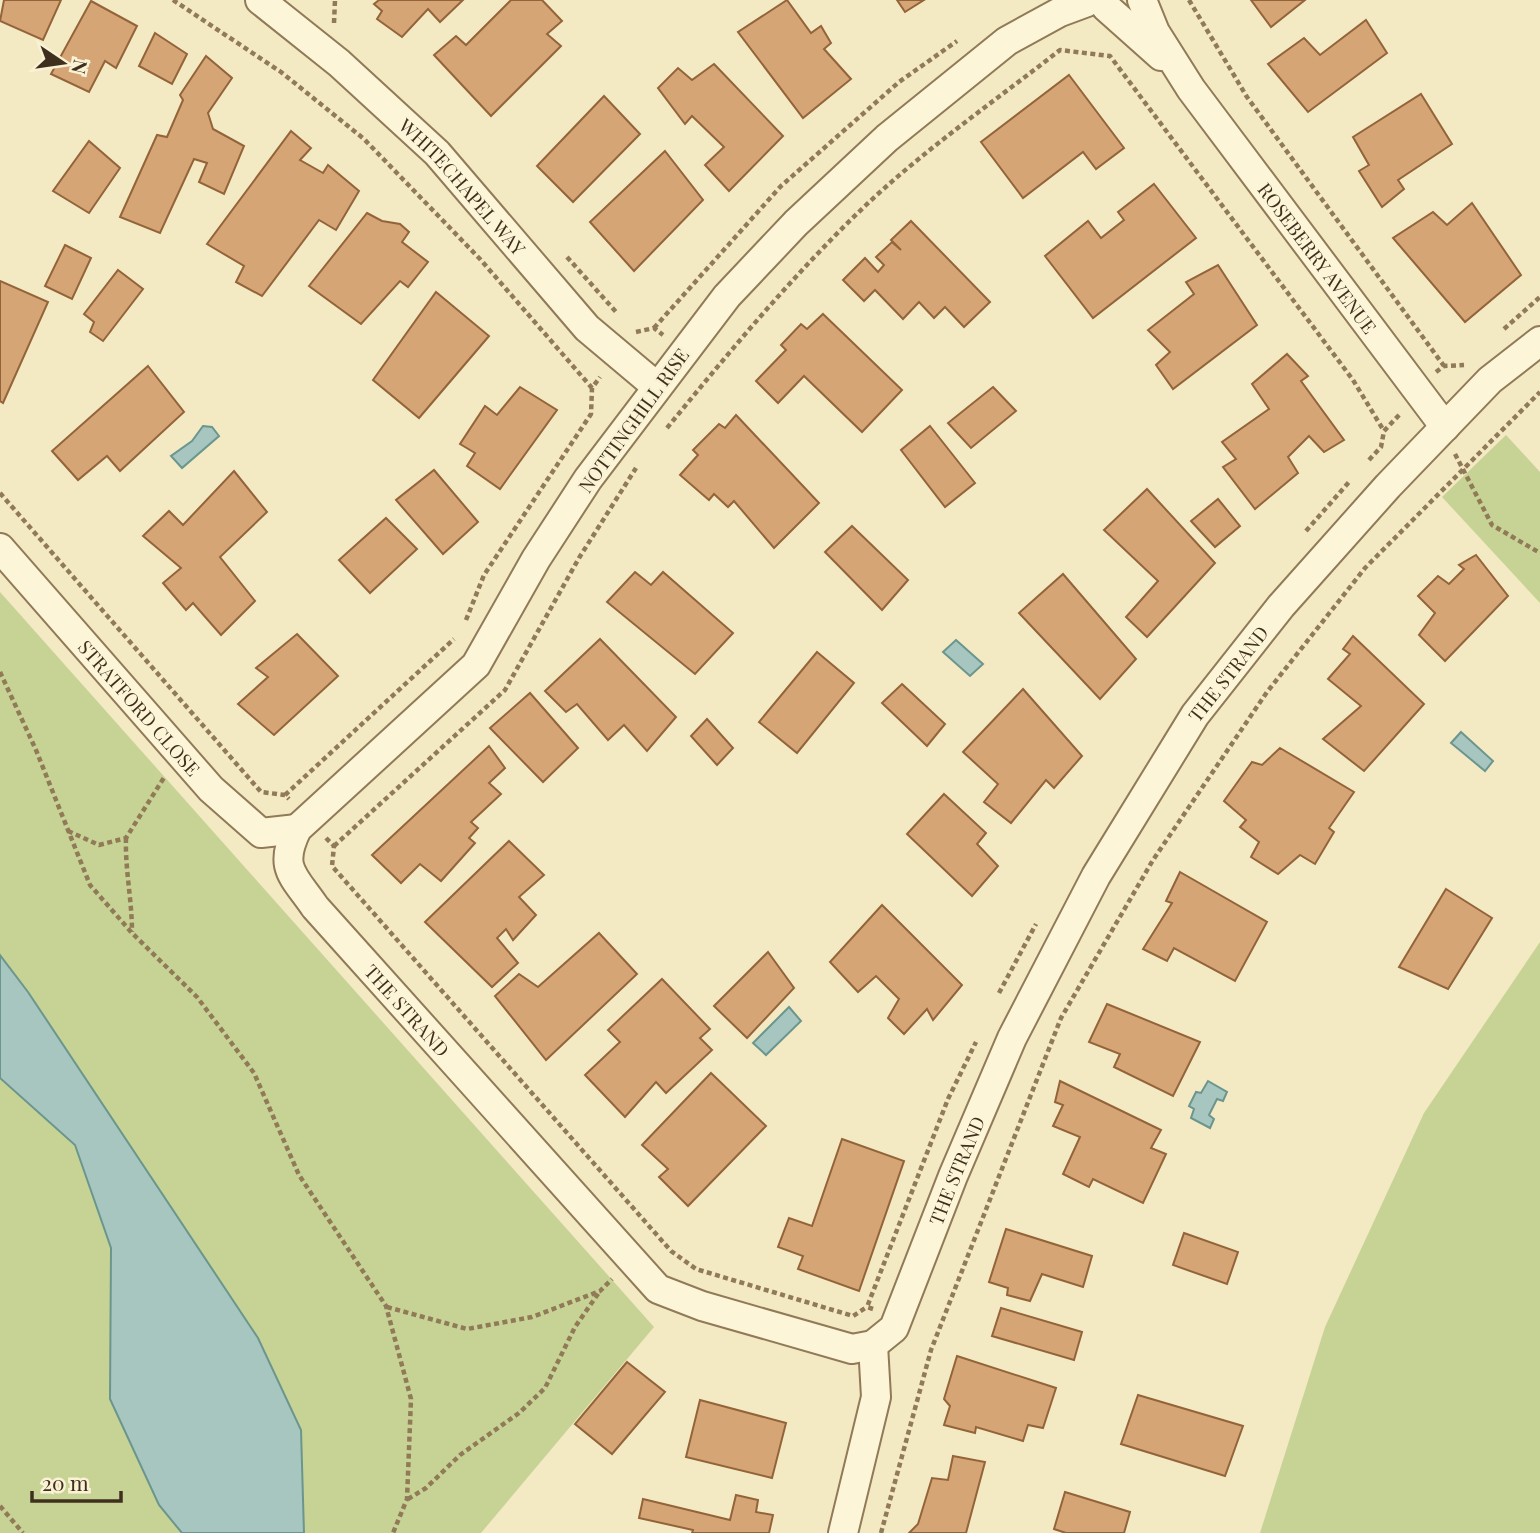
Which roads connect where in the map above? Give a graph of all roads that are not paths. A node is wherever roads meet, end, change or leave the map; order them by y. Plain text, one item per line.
1 (1042, 0) edge
2 (1142, 0) edge
3 (1099, 2) edge
4 (275, 5) edge
5 (1007, 41) junction
6 (1191, 89) junction
7 (1540, 341) edge
8 (656, 386) junction
9 (1445, 427) junction
10 (0, 548) edge
11 (302, 825) junction
12 (873, 1345) junction
13 (843, 1533) edge

1 - 5 street, NOTTINGHILL RISE
2 - 6 street, ROSEBERRY AVENUE
3 - 5 street, NOTTINGHILL RISE
3 - 6 street, ROSEBERRY AVENUE
4 - 8 street, WHITECHAPEL WAY
5 - 8 street, NOTTINGHILL RISE
6 - 9 street, ROSEBERRY AVENUE
7 - 9 street, THE STRAND
8 - 11 street, NOTTINGHILL RISE
9 - 12 street, THE STRAND
10 - 11 street, STRATFORD CLOSE
11 - 12 street, THE STRAND
12 - 13 street

